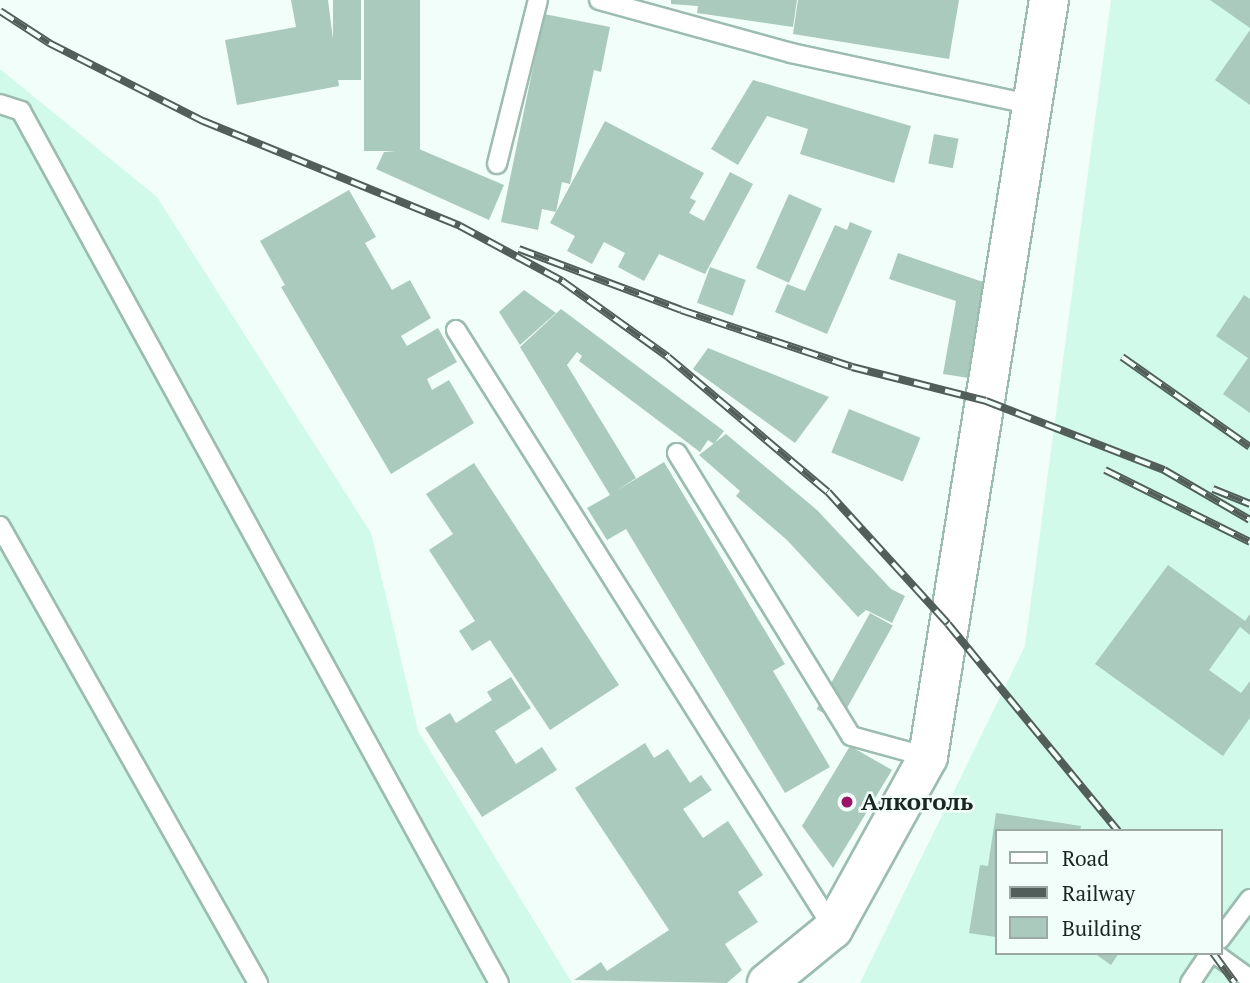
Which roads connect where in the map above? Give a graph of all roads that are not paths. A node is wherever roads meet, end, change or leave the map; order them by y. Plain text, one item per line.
1 (538, 0) edge
2 (599, 0) edge
3 (1049, 0) edge
4 (658, 8) edge
5 (0, 104) edge
6 (1033, 105) junction
7 (497, 164) dead end
8 (456, 330) dead end
9 (677, 453) dead end
10 (0, 526) edge
11 (928, 757) junction
12 (1250, 899) edge
13 (833, 929) junction
14 (1222, 936) edge
15 (1210, 955) edge
16 (1215, 955) edge
17 (1250, 979) edge
18 (258, 983) edge
19 (499, 983) edge
20 (767, 983) edge
21 (1189, 983) edge

1 - 7 lane
2 - 4 lane
3 - 6 street
4 - 6 lane
5 - 19 lane
6 - 11 street
8 - 13 lane
9 - 11 lane
10 - 18 lane
11 - 13 street
12 - 14 lane
13 - 20 street
15 - 21 lane
16 - 17 lane

